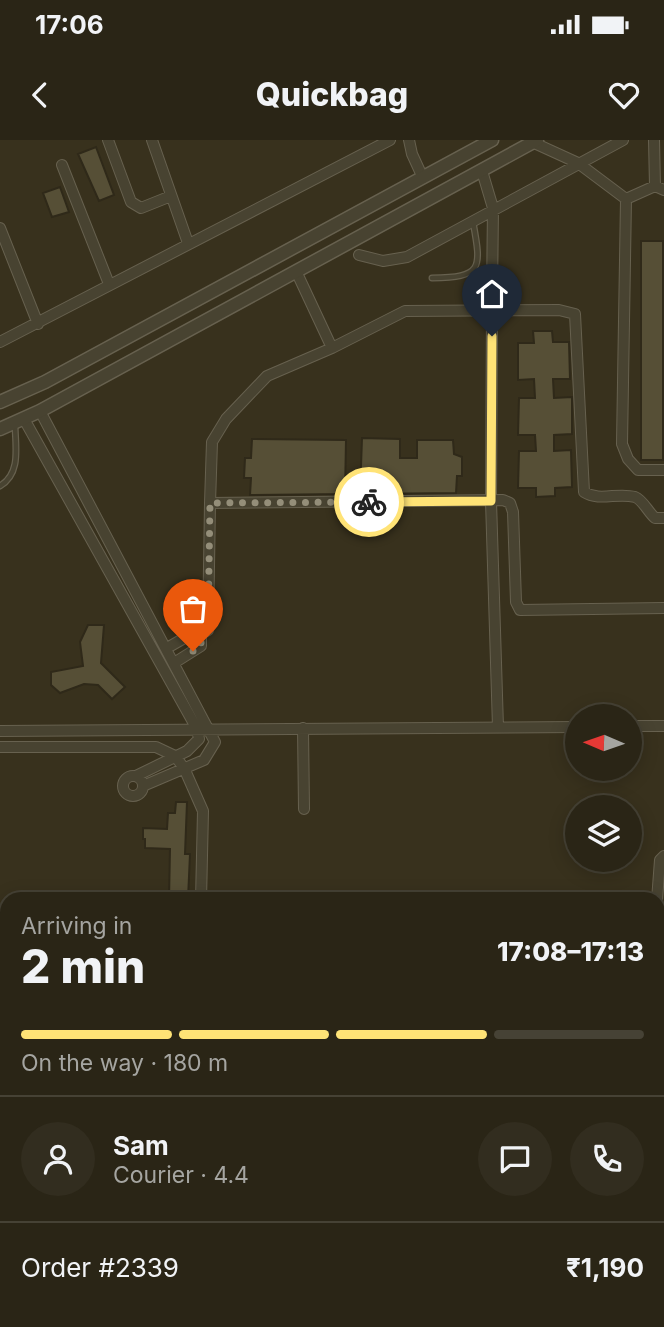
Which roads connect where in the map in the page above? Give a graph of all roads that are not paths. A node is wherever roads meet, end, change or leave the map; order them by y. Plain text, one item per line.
1 (108, 140) edge
2 (152, 140) edge
3 (390, 140) edge
4 (409, 140) edge
5 (492, 140) edge
6 (623, 140) edge
7 (654, 140) edge
8 (534, 141) edge
9 (578, 163) junction
10 (62, 165) dead end
11 (482, 171) junction
12 (423, 178) junction
13 (659, 188) edge
14 (172, 196) junction
15 (626, 199) junction
16 (493, 208) junction
17 (473, 220) junction
18 (0, 228) edge
19 (188, 243) junction
20 (359, 255) dead end
21 (296, 271) junction
22 (432, 278) dead end
23 (109, 284) junction
24 (492, 293) dead end
25 (492, 309) junction
26 (38, 324) junction
27 (0, 342) edge
28 (332, 348) junction
29 (0, 402) edge
30 (40, 411) junction
31 (20, 421) junction
32 (0, 429) edge
33 (664, 470) edge
34 (0, 486) edge
35 (491, 501) junction
36 (210, 503) junction
37 (664, 518) edge
38 (664, 608) edge
39 (201, 634) junction
40 (167, 648) junction
41 (174, 663) junction
42 (642, 726) edge
43 (664, 726) edge
44 (498, 727) junction
45 (565, 727) edge
46 (209, 728) junction
47 (303, 728) junction
48 (197, 729) junction
49 (0, 731) edge
50 (0, 747) edge
51 (175, 756) junction
52 (184, 768) junction
53 (136, 776) junction
54 (143, 786) junction
55 (304, 809) dead end
56 (664, 856) edge
57 (201, 892) edge
58 (658, 892) edge

1 - 14 street
2 - 14 street
3 - 19 street
4 - 12 street
5 - 12 street
6 - 9 street
7 - 13 street
8 - 9 street
8 - 11 street
9 - 15 street
9 - 16 street
10 - 23 street
11 - 16 street
11 - 21 street
12 - 29 street
13 - 15 street
14 - 19 street
15 - 33 street
16 - 17 street
16 - 24 street
17 - 20 street
17 - 22 lane
18 - 26 street
19 - 23 street
21 - 28 street
21 - 30 street
23 - 26 street
25 - 28 street
25 - 35 street
25 - 37 street
26 - 27 street
28 - 36 street
30 - 31 street
30 - 40 street
31 - 32 street
31 - 34 lane
31 - 48 street
35 - 36 street
35 - 38 street
35 - 44 street
36 - 39 street
39 - 40 street
39 - 41 street
40 - 41 street
41 - 46 street
42 - 43 street
44 - 45 street
44 - 47 street
46 - 47 street
46 - 48 street
46 - 52 street
47 - 55 street
48 - 49 street
48 - 51 street
50 - 51 street
51 - 52 street
51 - 53 street
52 - 54 street
52 - 57 street
53 - 54 street
53 - 54 street
56 - 58 street

